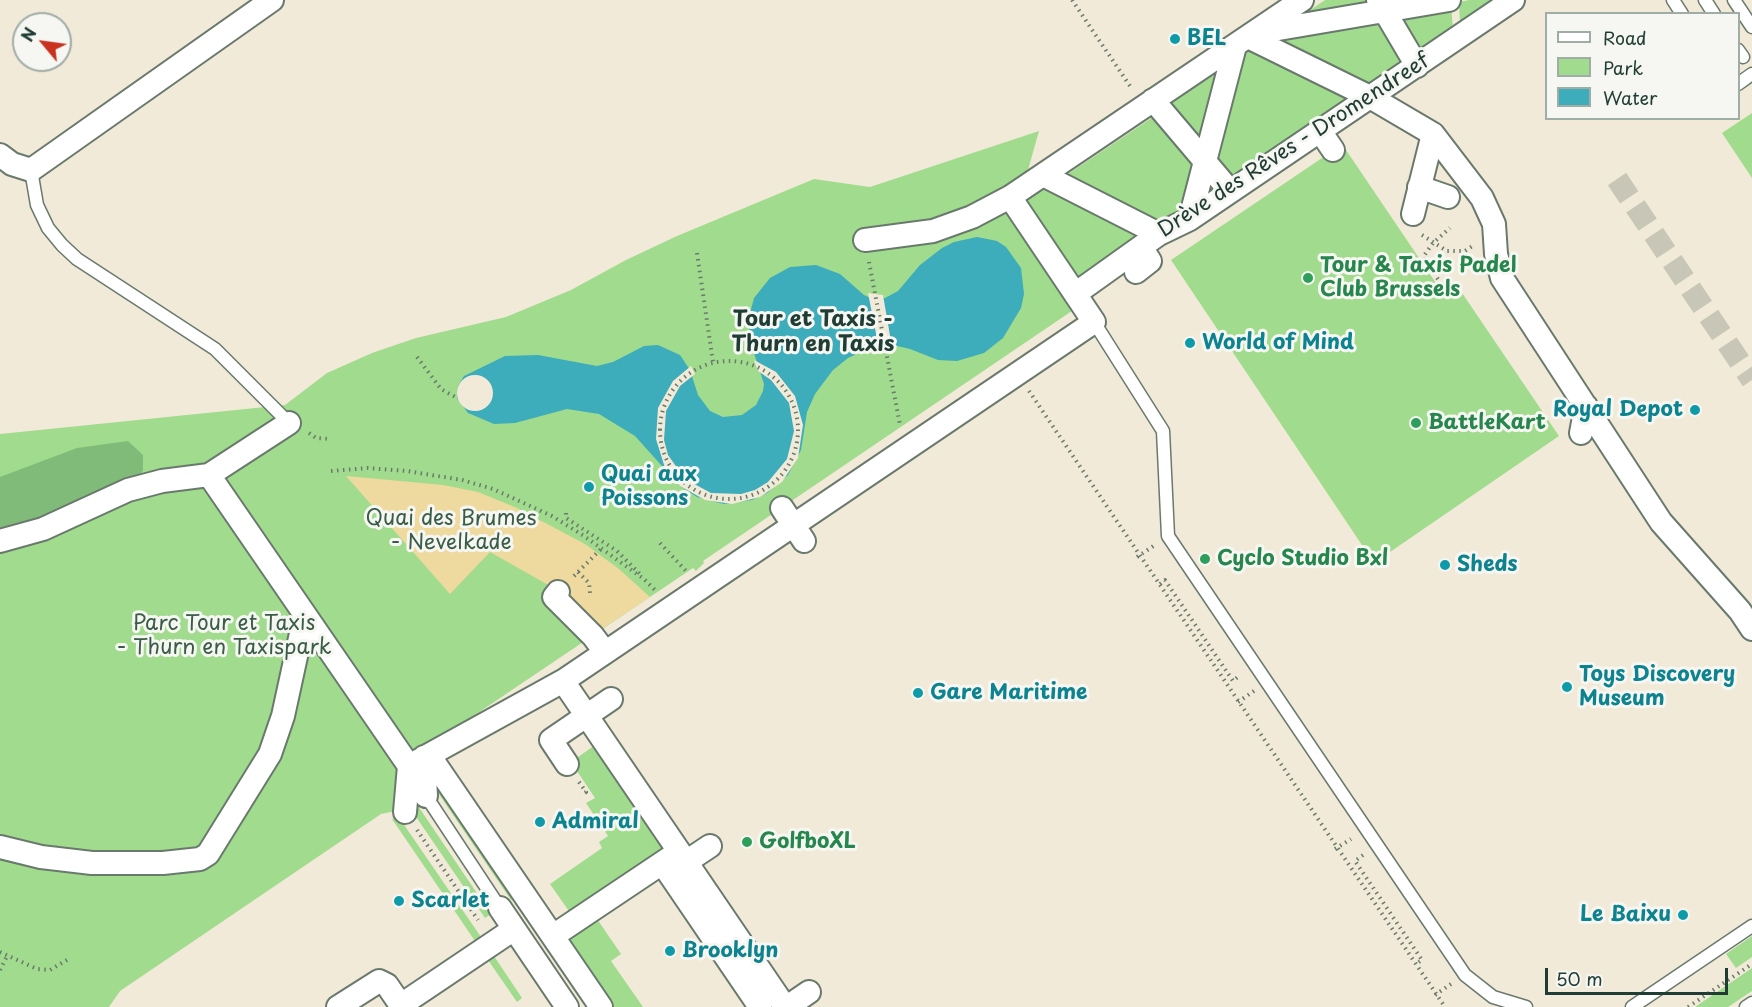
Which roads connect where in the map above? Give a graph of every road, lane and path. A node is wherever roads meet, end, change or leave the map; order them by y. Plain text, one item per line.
1 (272, 0) edge
2 (1072, 0) edge
3 (1302, 0) edge
4 (1449, 0) edge
5 (1454, 0) edge
6 (1513, 0) edge
7 (1734, 0) edge
8 (1382, 6) edge
9 (1752, 27) edge
10 (1458, 37) junction
11 (1245, 39) junction
12 (1417, 66) junction
13 (1370, 97) junction
14 (1148, 104) junction
15 (1320, 131) junction
16 (1433, 134) junction
17 (1334, 150) dead end
18 (0, 155) edge
19 (1205, 163) junction
20 (31, 170) junction
21 (1043, 175) junction
22 (1230, 191) junction
23 (1010, 197) junction
24 (1413, 214) dead end
25 (1190, 219) junction
26 (1450, 228) dead end
27 (1159, 234) junction
28 (865, 240) dead end
29 (1141, 247) junction
30 (697, 253) dead end
31 (1136, 272) dead end
32 (873, 282) dead end
33 (1075, 294) junction
34 (1448, 294) dead end
35 (1094, 322) junction
36 (417, 357) dead end
37 (713, 362) junction
38 (457, 398) dead end
39 (1033, 398) dead end
40 (1586, 406) junction
41 (289, 423) joint
42 (1581, 434) dead end
43 (904, 450) junction
44 (331, 471) dead end
45 (209, 475) junction
46 (567, 513) dead end
47 (0, 541) edge
48 (660, 543) dead end
49 (602, 548) junction
50 (1151, 548) dead end
51 (673, 556) dead end
52 (1138, 556) junction
53 (578, 572) junction
54 (644, 579) junction
55 (1160, 584) junction
56 (558, 592) joint
57 (590, 593) dead end
58 (305, 615) junction
59 (670, 616) junction
60 (1752, 629) edge
61 (605, 652) junction
62 (1227, 673) dead end
63 (563, 681) junction
64 (1252, 693) dead end
65 (611, 699) dead end
66 (1238, 702) junction
67 (587, 716) junction
68 (421, 760) junction
69 (567, 764) dead end
70 (582, 787) dead end
71 (581, 795) dead end
72 (426, 796) joint
73 (405, 812) joint
74 (1350, 839) dead end
75 (710, 846) dead end
76 (0, 847) edge
77 (1336, 848) junction
78 (676, 859) junction
79 (1360, 869) dead end
80 (500, 908) joint
81 (1752, 926) edge
82 (514, 929) junction
83 (553, 936) junction
84 (494, 943) junction
85 (0, 952) edge
86 (8, 956) junction
87 (67, 960) dead end
88 (1416, 964) junction
89 (1752, 964) edge
90 (0, 970) edge
91 (1449, 985) dead end
92 (809, 992) dead end
93 (1435, 995) junction
94 (1752, 1003) edge
95 (750, 1004) edge
96 (402, 1006) edge
97 (338, 1007) edge
98 (567, 1007) edge
99 (601, 1007) edge
100 (786, 1007) edge
101 (1445, 1007) edge
102 (1526, 1007) edge
103 (1632, 1007) edge
104 (1688, 1007) edge
105 (1746, 1007) edge

1 - 20 street
2 - 14 path
3 - 11 street
4 - 8 street
5 - 10 street
6 - 10 street, Drève des Rêves - Dromendreef
7 - 9 lane
8 - 11 street
8 - 12 street
10 - 12 street, Drève des Rêves - Dromendreef
11 - 13 street
11 - 14 street
11 - 19 street
12 - 13 street, Drève des Rêves - Dromendreef
13 - 15 street, Drève des Rêves - Dromendreef
13 - 16 street
14 - 19 street
14 - 21 street
15 - 17 street
15 - 22 street, Drève des Rêves - Dromendreef
16 - 24 street
16 - 40 street
18 - 20 street
19 - 22 street
19 - 25 street
20 - 41 lane
21 - 23 street
21 - 27 street
22 - 25 street, Drève des Rêves - Dromendreef
23 - 28 street
23 - 33 street
25 - 27 street, Drève des Rêves - Dromendreef
26 - 34 path
27 - 29 street, Drève des Rêves - Dromendreef
29 - 31 street
29 - 33 street, Drève des Rêves - Dromendreef
30 - 37 path
32 - 43 path
33 - 35 street
35 - 43 street
35 - 102 lane
36 - 38 path
37 - 37 path
39 - 52 path
40 - 42 street
40 - 60 street
41 - 45 street
43 - 59 street
44 - 49 path
45 - 47 street
45 - 58 street
46 - 54 path
48 - 51 path
49 - 53 path
49 - 54 path
50 - 52 path
52 - 55 path
53 - 56 path
53 - 57 path
54 - 59 path
55 - 62 path
55 - 66 path
56 - 61 street
58 - 68 street
58 - 76 street
59 - 61 street
61 - 63 street
63 - 67 street
63 - 68 street
64 - 66 path
65 - 67 street
66 - 77 path
67 - 69 street
67 - 78 street
68 - 72 street
68 - 73 street
68 - 83 street
70 - 71 path
72 - 80 lane
73 - 84 path
74 - 77 path
75 - 78 street
77 - 88 path
78 - 83 street
78 - 95 street
78 - 100 street
79 - 88 path
80 - 82 street
81 - 103 lane
82 - 84 street
82 - 98 street
83 - 99 street
84 - 96 street
85 - 86 path
86 - 87 path
86 - 90 path
88 - 93 path
89 - 104 path
91 - 93 path
92 - 100 street
93 - 101 path
94 - 105 lane
96 - 97 street

